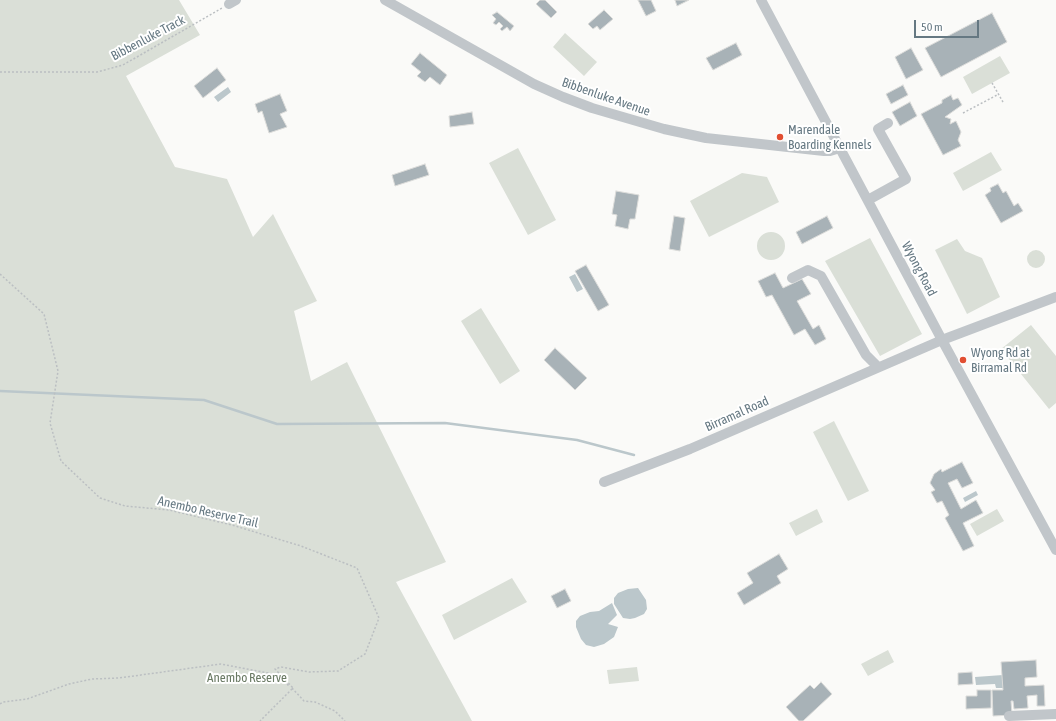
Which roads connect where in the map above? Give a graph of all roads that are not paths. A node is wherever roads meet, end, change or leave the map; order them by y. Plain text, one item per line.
1 (385, 0) edge
2 (761, 0) edge
3 (888, 123) dead end
4 (840, 148) junction
5 (868, 200) junction
6 (792, 278) dead end
7 (1056, 297) edge
8 (942, 340) junction
9 (878, 367) junction
10 (604, 482) dead end
11 (1056, 550) edge
12 (1056, 714) edge
13 (1008, 716) dead end

1 - 4 street, Bibbenluke Avenue
2 - 4 street, Wyong Road
3 - 5 street
4 - 5 street, Wyong Road
5 - 8 street, Wyong Road
6 - 9 street
7 - 8 street, Birramal Road
8 - 9 street, Birramal Road
8 - 11 street, Wyong Road
9 - 10 street, Birramal Road
12 - 13 street

